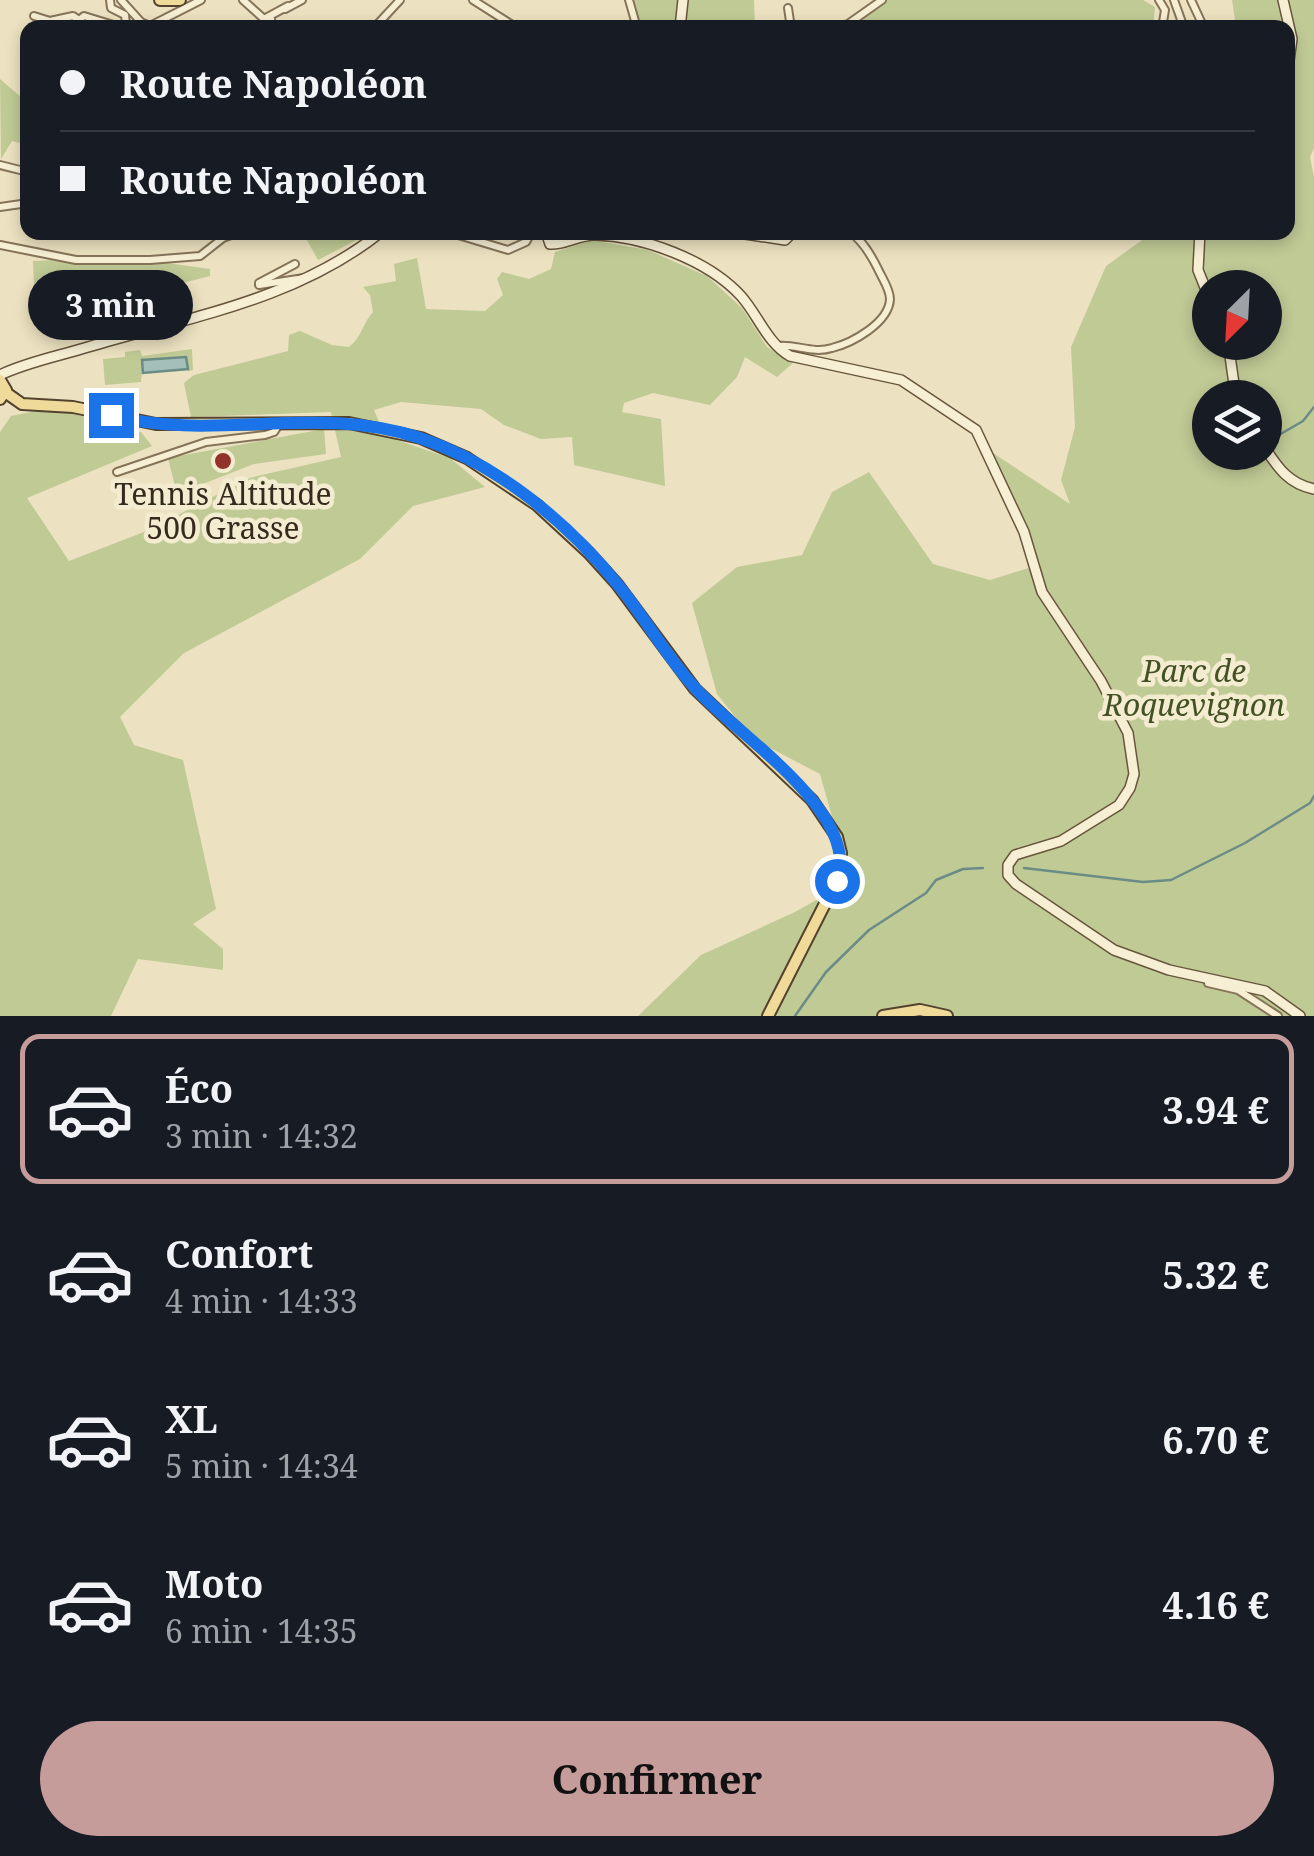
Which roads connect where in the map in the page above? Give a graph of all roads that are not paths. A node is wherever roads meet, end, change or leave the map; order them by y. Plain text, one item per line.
1 (110, 0) edge
2 (160, 0) edge
3 (178, 0) edge
4 (243, 0) edge
5 (302, 0) edge
6 (400, 0) edge
7 (472, 0) edge
8 (882, 0) edge
9 (198, 1) edge
10 (288, 6) junction
11 (788, 8) dead end
12 (34, 16) dead end
13 (47, 20) edge
14 (126, 20) edge
15 (162, 20) edge
16 (269, 20) edge
17 (381, 20) edge
18 (505, 20) edge
19 (790, 20) edge
20 (854, 20) edge
21 (220, 240) edge
22 (370, 240) edge
23 (475, 240) edge
24 (527, 240) edge
25 (546, 240) edge
26 (572, 240) edge
27 (624, 240) edge
28 (859, 240) edge
29 (1200, 240) edge
30 (0, 245) edge
31 (295, 264) dead end
32 (1198, 270) edge
33 (305, 278) junction
34 (777, 346) junction
35 (2, 389) edge
36 (280, 422) junction
37 (1282, 469) edge
38 (117, 472) dead end
39 (1314, 489) edge
40 (1200, 976) junction
41 (768, 1016) edge
42 (883, 1016) edge
43 (947, 1016) edge
44 (1278, 1016) edge
45 (1300, 1016) edge

1 - 14 street
2 - 3 main road
4 - 10 street
5 - 10 street
6 - 17 street
7 - 18 street
8 - 20 street
9 - 15 street
10 - 16 street
11 - 19 street
12 - 13 street
21 - 30 street
22 - 33 street
23 - 24 street
25 - 26 street
27 - 34 street
28 - 34 street
29 - 32 street
31 - 33 street
33 - 35 street
34 - 40 street
35 - 36 main road
36 - 38 street
36 - 41 main road
37 - 39 street
40 - 44 street
40 - 45 street
42 - 43 main road

